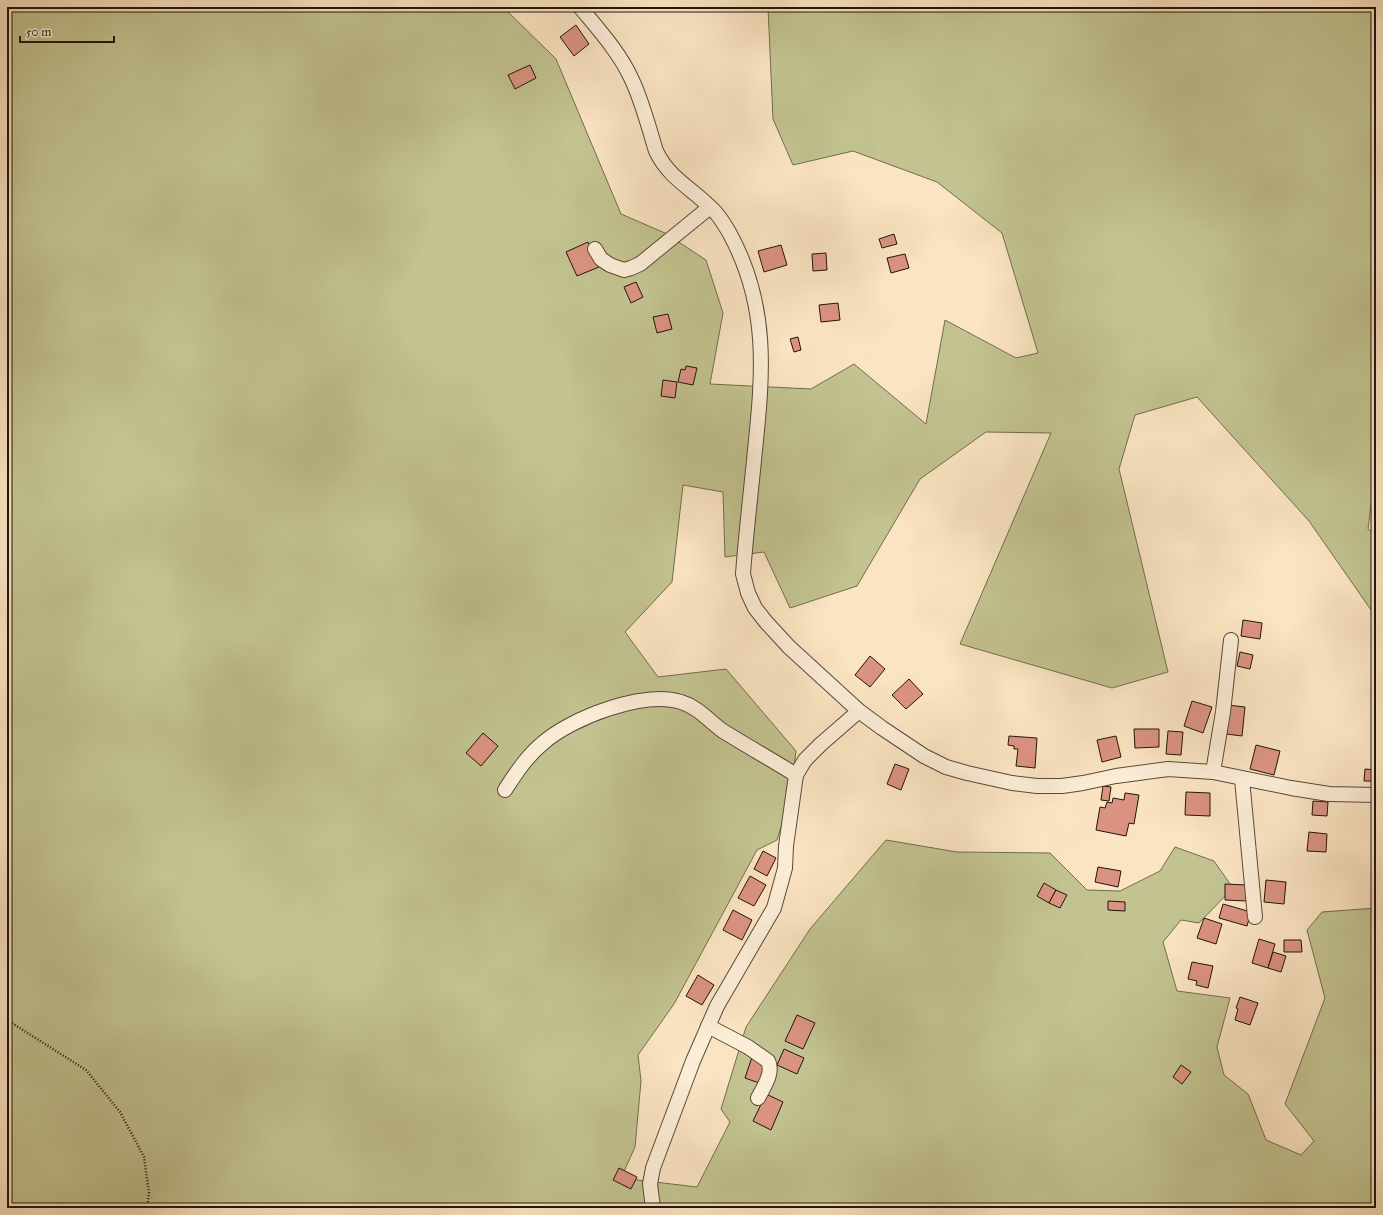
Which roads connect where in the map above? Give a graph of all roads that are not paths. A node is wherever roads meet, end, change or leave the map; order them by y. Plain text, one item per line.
1 (580, 7) edge
2 (710, 206) junction
3 (595, 249) dead end
4 (1231, 640) dead end
5 (860, 711) junction
6 (1213, 772) junction
7 (796, 775) junction
8 (1242, 779) junction
9 (505, 790) dead end
10 (1376, 795) edge
11 (1255, 917) dead end
12 (708, 1026) junction
13 (758, 1098) dead end
14 (653, 1208) edge

1 - 2 street
2 - 3 street
2 - 5 street
4 - 6 street
5 - 6 street
5 - 7 street
6 - 8 street
7 - 9 street
7 - 12 street
8 - 10 street
8 - 11 street
12 - 13 street
12 - 14 street

